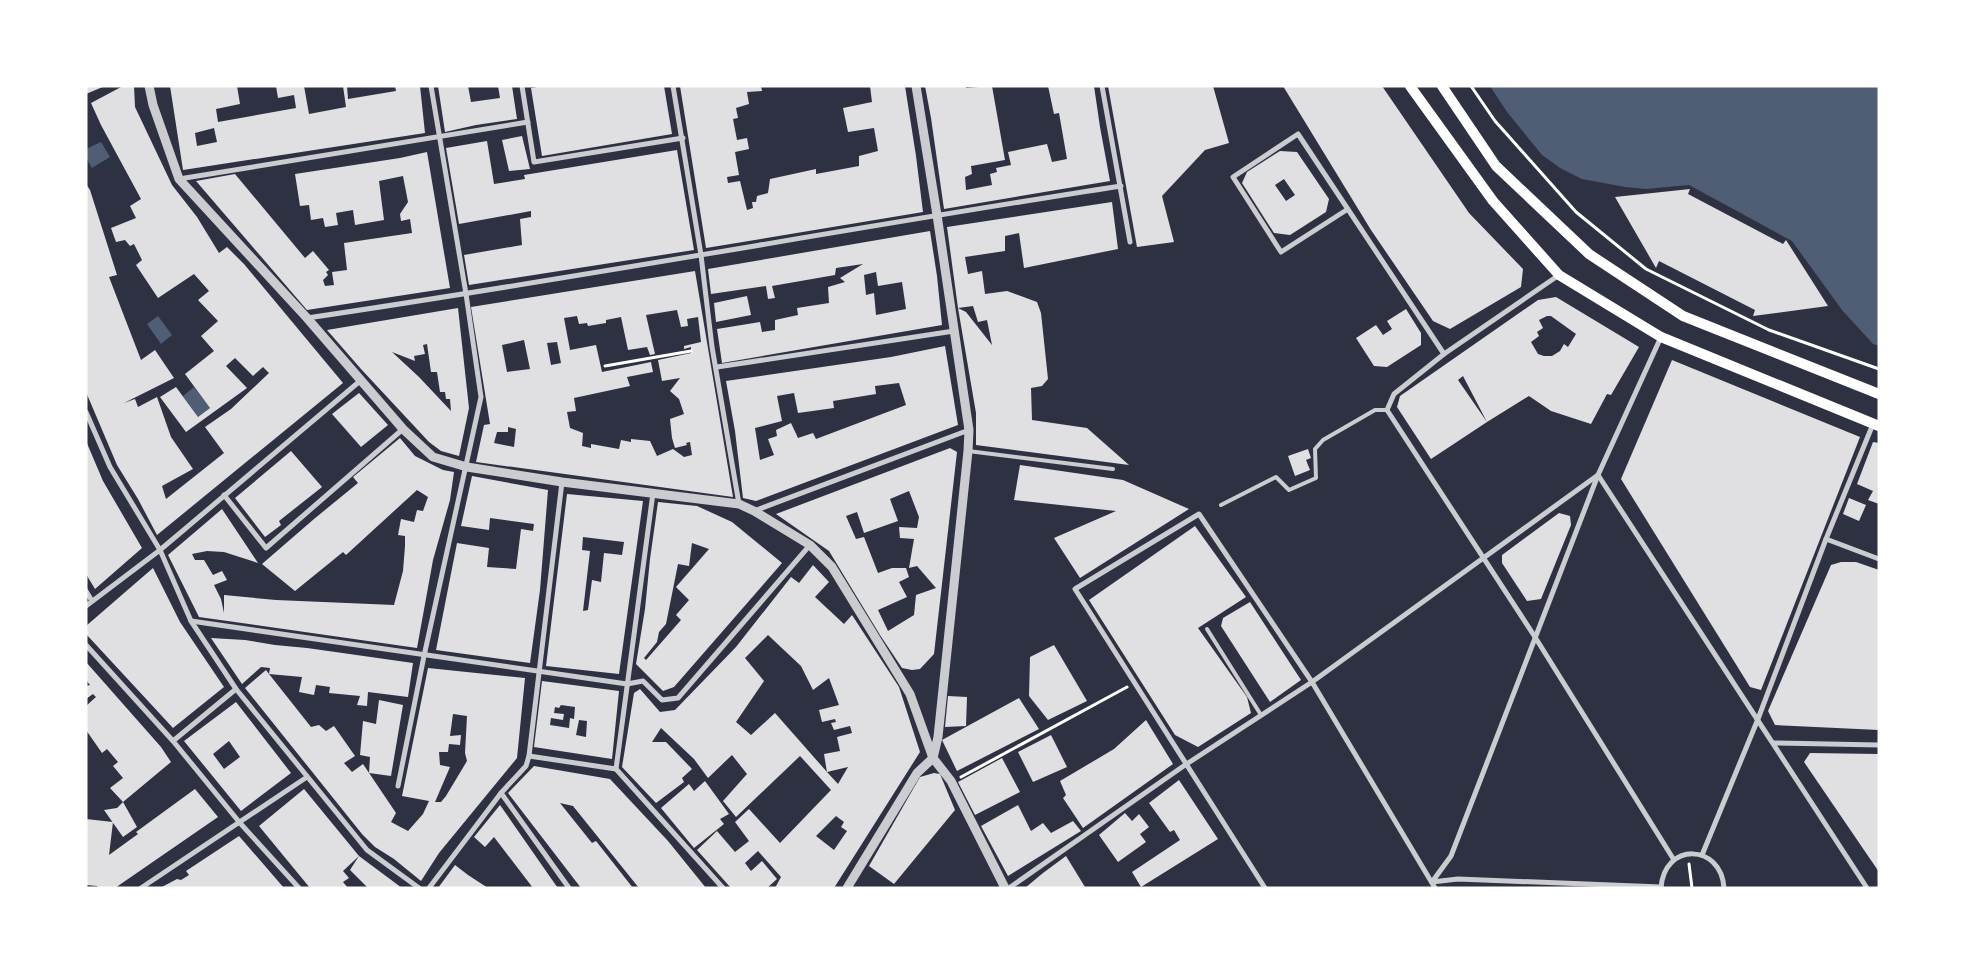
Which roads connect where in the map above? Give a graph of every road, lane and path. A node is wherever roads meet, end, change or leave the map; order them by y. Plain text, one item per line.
1 (149, 86) edge
2 (431, 86) edge
3 (522, 86) edge
4 (673, 86) edge
5 (916, 86) edge
6 (1102, 86) edge
7 (1410, 86) edge
8 (1442, 86) edge
9 (1471, 86) edge
10 (528, 122) junction
11 (439, 137) junction
12 (683, 138) junction
13 (179, 179) junction
14 (1121, 186) junction
15 (1348, 209) junction
16 (937, 215) junction
17 (1130, 242) dead end
18 (701, 255) junction
19 (1559, 275) junction
20 (466, 294) junction
21 (307, 318) junction
22 (954, 331) junction
23 (1661, 338) junction
24 (691, 351) dead end
25 (1444, 354) junction
26 (605, 366) dead end
27 (717, 367) junction
28 (1879, 369) edge
29 (360, 381) junction
30 (1879, 394) edge
31 (1386, 410) junction
32 (86, 412) edge
33 (1876, 425) edge
34 (403, 429) junction
35 (969, 430) junction
36 (968, 451) junction
37 (467, 467) junction
38 (1113, 468) dead end
39 (1598, 474) junction
40 (562, 482) junction
41 (653, 492) junction
42 (224, 495) junction
43 (739, 504) junction
44 (1220, 505) dead end
45 (754, 511) junction
46 (1826, 539) junction
47 (810, 545) junction
48 (160, 550) junction
49 (1484, 558) junction
50 (1879, 559) edge
51 (86, 591) edge
52 (92, 602) junction
53 (86, 606) edge
54 (191, 621) junction
55 (1207, 630) dead end
56 (1535, 637) junction
57 (86, 645) edge
58 (424, 656) junction
59 (539, 672) junction
60 (1312, 682) junction
61 (627, 684) junction
62 (1134, 684) junction
63 (236, 689) junction
64 (1261, 714) junction
65 (1758, 718) junction
66 (173, 741) junction
67 (1774, 743) junction
68 (1879, 745) edge
69 (529, 756) junction
70 (933, 758) junction
71 (1185, 765) junction
72 (616, 769) junction
73 (307, 777) junction
74 (951, 782) junction
75 (398, 786) dead end
76 (501, 793) junction
77 (240, 822) junction
78 (1688, 854) junction
79 (1702, 855) junction
80 (1674, 860) junction
81 (1432, 882) junction
82 (141, 888) edge
83 (299, 888) edge
84 (419, 888) edge
85 (429, 888) edge
86 (569, 888) edge
87 (723, 888) edge
88 (847, 888) edge
89 (1005, 888) edge
90 (1009, 888) edge
91 (1265, 888) edge
92 (1435, 888) edge
93 (1661, 888) edge
94 (1692, 888) edge
95 (1724, 888) edge
96 (1867, 888) edge

1 - 13 street
2 - 11 street
3 - 10 street
4 - 12 street
5 - 16 street
6 - 14 street
7 - 19 main road
8 - 30 main road
9 - 28 path
10 - 11 street
10 - 12 street
11 - 13 street
11 - 20 street
12 - 18 street
13 - 21 street
14 - 16 street
14 - 17 street
15 - 15 street
15 - 25 street
16 - 18 street
16 - 22 street
18 - 20 street
18 - 27 street
19 - 23 main road
19 - 25 street
20 - 21 street
20 - 37 street
21 - 29 street
22 - 27 street
22 - 35 street
23 - 33 main road
23 - 39 street
24 - 26 path
25 - 31 street
27 - 43 street
29 - 34 street
29 - 42 street
31 - 44 lane
31 - 49 street
32 - 48 street
33 - 46 street
34 - 37 street
34 - 42 street
35 - 36 street
35 - 45 street
36 - 38 lane
36 - 70 street
37 - 40 street
37 - 58 street
39 - 49 street
39 - 56 street
39 - 65 street
40 - 41 street
40 - 59 street
41 - 43 street
41 - 61 street
42 - 48 street
43 - 45 street
45 - 47 street
46 - 50 street
46 - 65 street
47 - 61 street
47 - 70 street
48 - 52 street
48 - 54 street
49 - 56 street
49 - 60 street
51 - 52 street
52 - 53 street
54 - 58 street
54 - 63 street
55 - 64 lane
56 - 80 street
56 - 81 street
57 - 66 street
58 - 59 street
58 - 75 street
59 - 61 street
59 - 69 street
60 - 62 street
60 - 64 street
60 - 81 street
61 - 72 street
62 - 71 street
62 - 74 path
63 - 66 street
63 - 73 street
64 - 71 street
65 - 67 street
65 - 79 street
66 - 77 street
67 - 68 street
67 - 96 street
69 - 72 street
69 - 76 street
70 - 74 street
70 - 88 street
71 - 90 street
71 - 91 street
72 - 87 street
73 - 77 street
73 - 84 street
74 - 89 street
76 - 85 street
76 - 86 street
77 - 82 street
77 - 83 street
78 - 79 street
78 - 80 street
78 - 94 path
79 - 95 street
80 - 93 street
81 - 92 street
81 - 93 street

